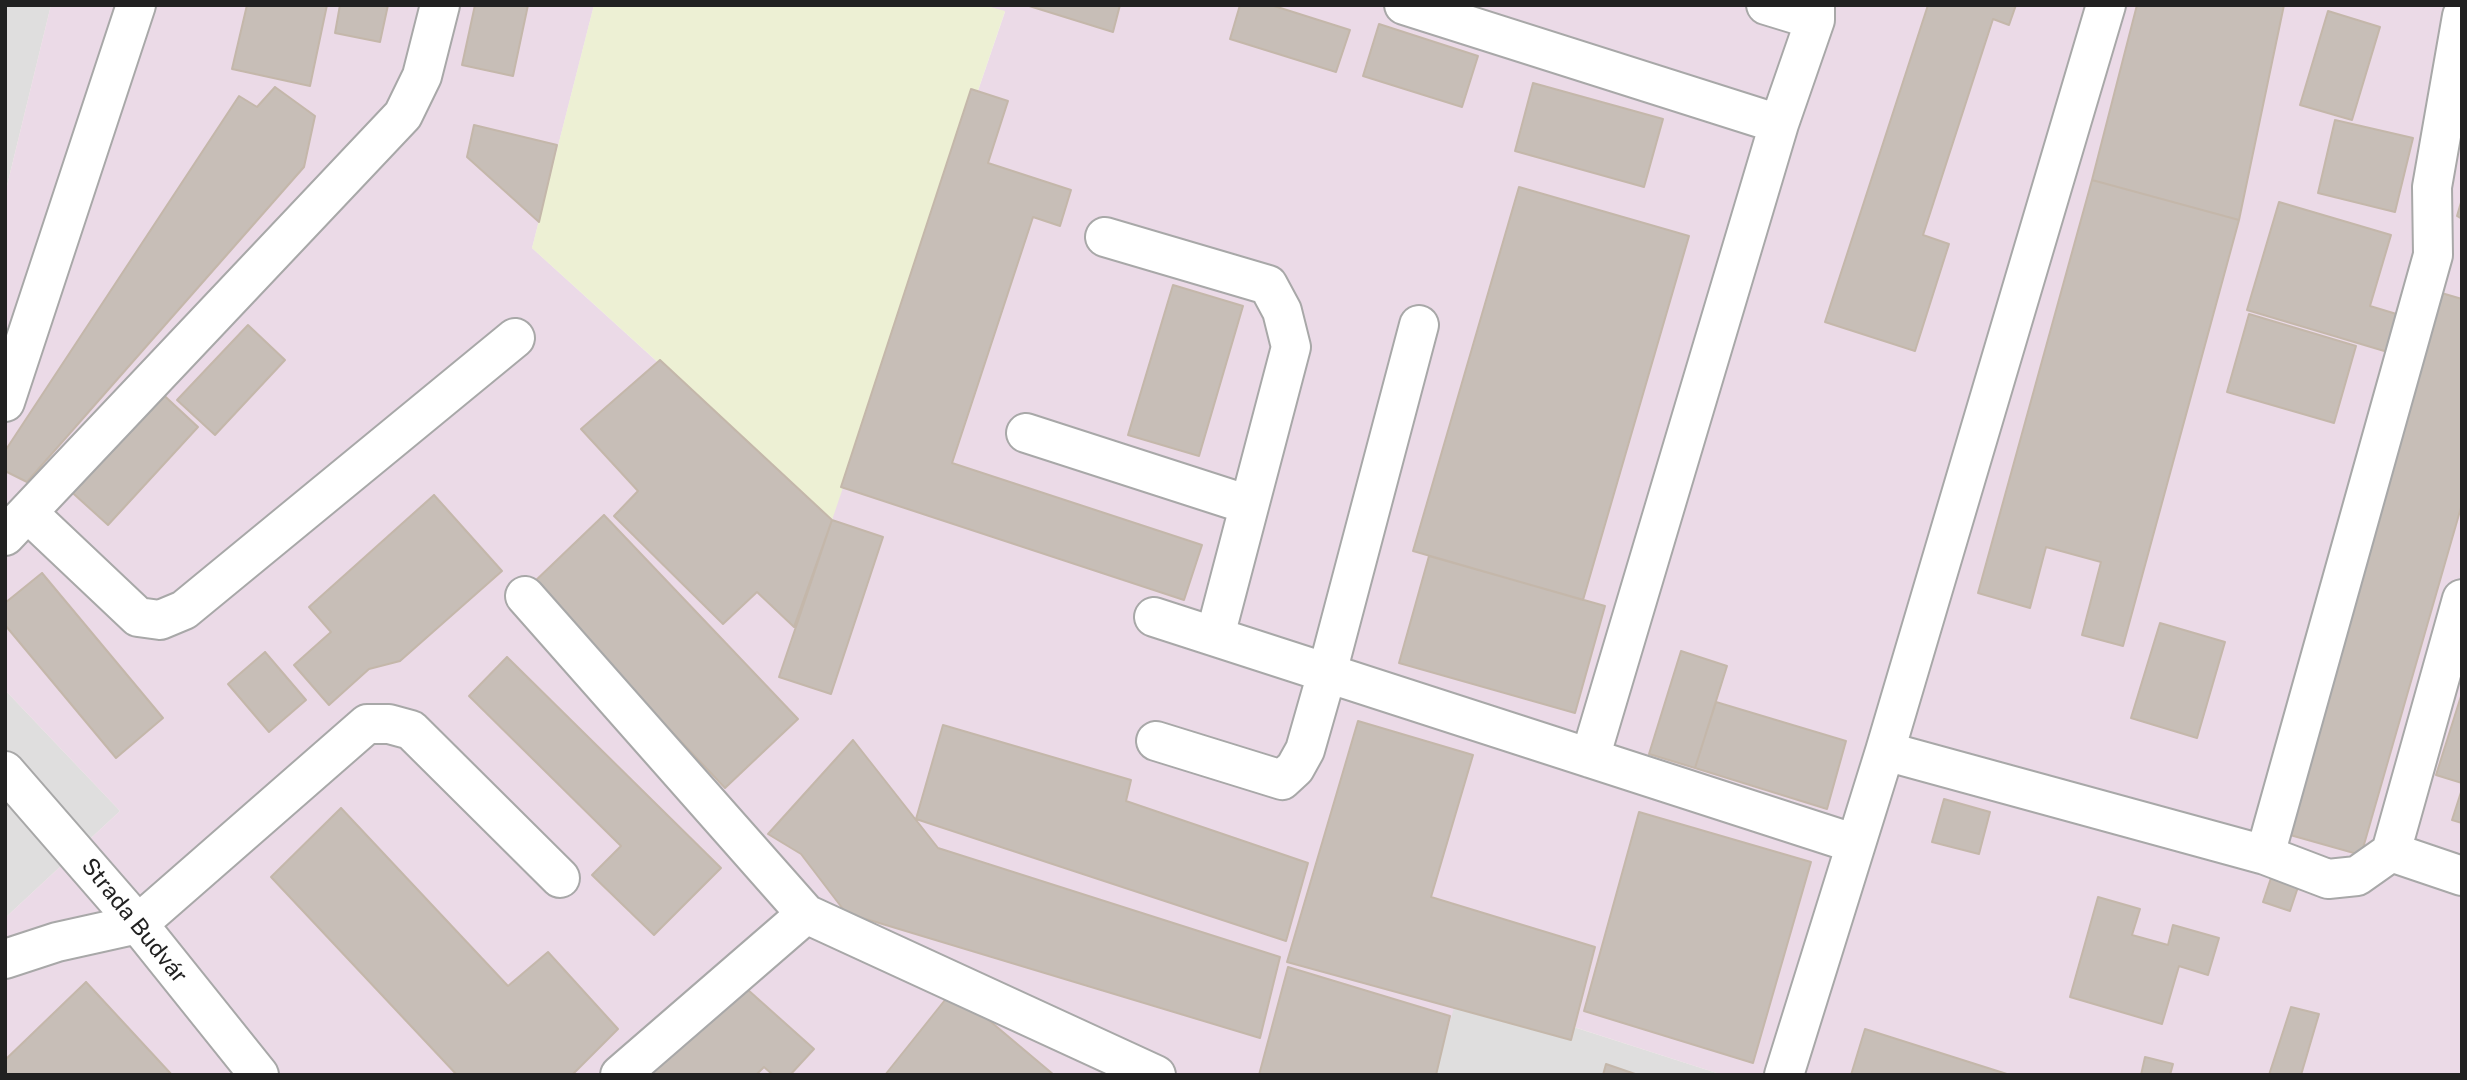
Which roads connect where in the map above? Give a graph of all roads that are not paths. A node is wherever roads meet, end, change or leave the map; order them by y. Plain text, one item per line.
1 (136, 5) edge
2 (440, 5) edge
3 (1404, 5) edge
4 (1766, 5) edge
5 (2106, 5) edge
6 (1815, 13) edge
7 (2462, 16) edge
8 (1779, 124) junction
9 (1105, 237) dead end
10 (2447, 260) edge
11 (1419, 325) dead end
12 (514, 338) dead end
13 (5, 402) edge
14 (1026, 433) dead end
15 (1249, 505) junction
16 (16, 525) edge
17 (525, 596) dead end
18 (2462, 599) edge
19 (1154, 617) dead end
20 (1215, 636) junction
21 (1327, 673) junction
22 (1156, 741) dead end
23 (1885, 751) junction
24 (1590, 758) junction
25 (5, 771) edge
26 (1856, 844) junction
27 (2391, 852) junction
28 (2265, 855) junction
29 (2462, 876) edge
30 (559, 878) dead end
31 (806, 914) junction
32 (138, 924) junction
33 (5, 960) edge
34 (259, 1075) edge
35 (620, 1075) edge
36 (1156, 1075) edge
37 (1784, 1075) edge

1 - 13 street
2 - 16 street
3 - 8 street
4 - 6 street
5 - 23 street
6 - 8 street
7 - 10 street
8 - 24 street
9 - 15 street
10 - 28 street
11 - 21 street
12 - 16 street
14 - 15 street
15 - 20 street
17 - 31 street
18 - 27 street
19 - 20 street
20 - 21 street
21 - 22 street
21 - 24 street
23 - 26 street
23 - 28 street
24 - 26 street
25 - 32 street, Strada Budvár
26 - 37 street
27 - 28 street
27 - 29 street
30 - 32 street
31 - 35 street
31 - 36 street
32 - 33 street
32 - 34 street, Strada Budvár

